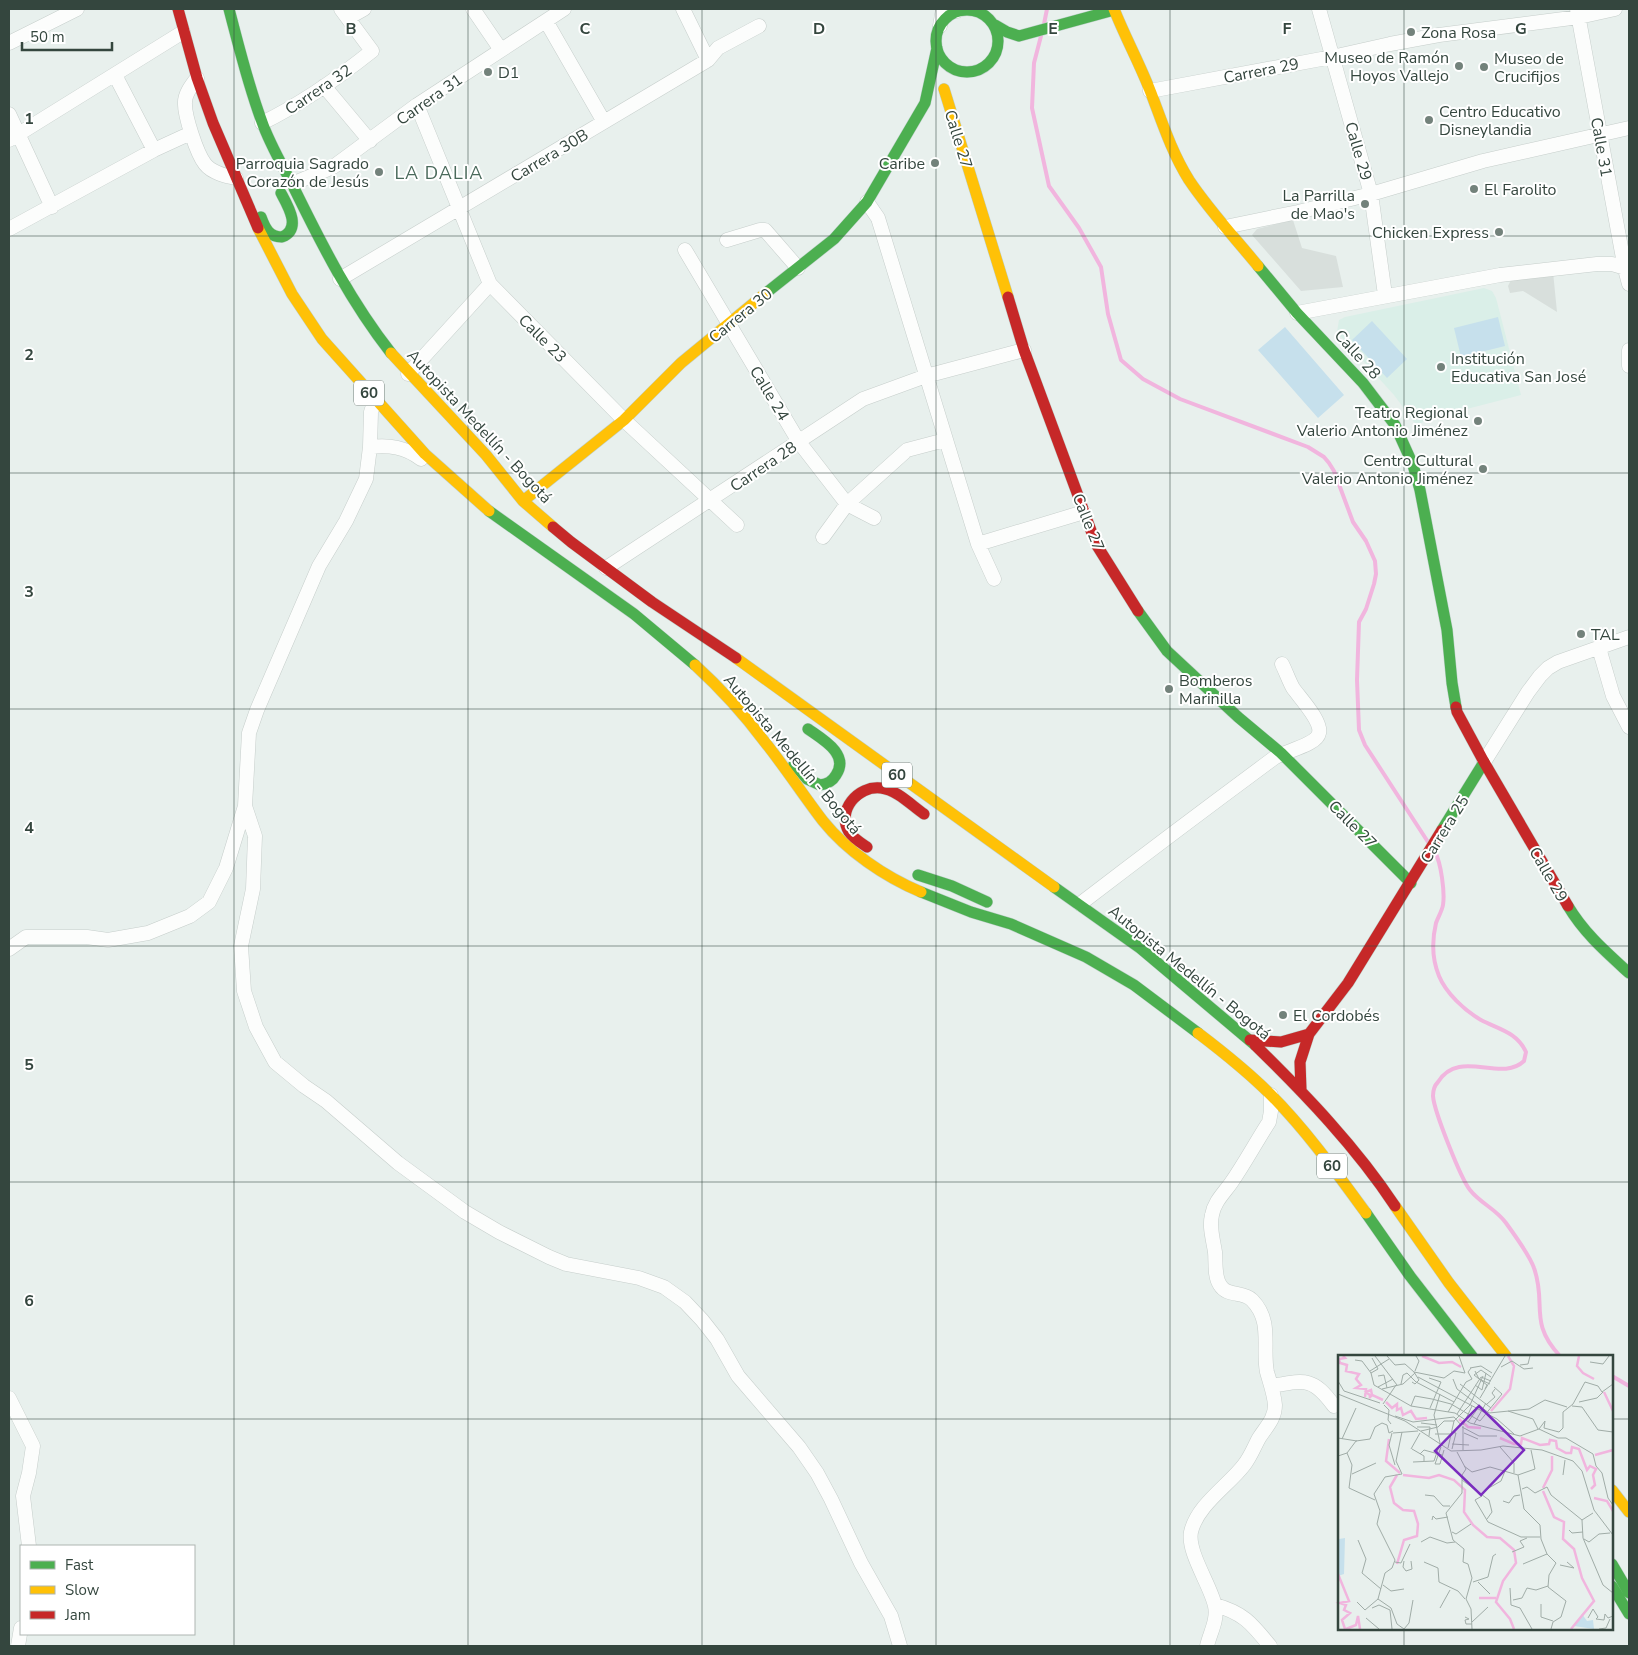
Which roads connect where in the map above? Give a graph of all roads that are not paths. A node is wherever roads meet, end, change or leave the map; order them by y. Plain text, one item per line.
1 (77, 9) edge
2 (178, 9) edge
3 (229, 9) edge
4 (364, 9) edge
5 (473, 9) edge
6 (564, 9) edge
7 (683, 9) edge
8 (943, 9) edge
9 (962, 9) edge
10 (1116, 9) edge
11 (1319, 9) edge
12 (1615, 9) edge
13 (1578, 13) edge
14 (344, 14) edge
15 (546, 21) junction
16 (994, 25) junction
17 (759, 26) dead end
18 (940, 26) junction
19 (184, 32) junction
20 (1022, 36) junction
21 (9, 43) edge
22 (500, 50) junction
23 (936, 54) junction
24 (1332, 56) junction
25 (994, 58) junction
26 (708, 60) junction
27 (974, 72) junction
28 (115, 75) junction
29 (197, 78) junction
30 (951, 85) junction
31 (324, 86) junction
32 (1150, 91) junction
33 (206, 103) junction
34 (924, 103) junction
35 (256, 105) junction
36 (417, 106) junction
37 (9, 114) edge
38 (604, 122) junction
39 (262, 123) junction
40 (1629, 128) edge
41 (191, 133) junction
42 (1600, 135) junction
43 (14, 137) edge
44 (370, 141) junction
45 (154, 150) junction
46 (266, 160) dead end
47 (236, 178) junction
48 (276, 182) dead end
49 (292, 184) junction
50 (1371, 194) junction
51 (867, 202) junction
52 (52, 206) junction
53 (459, 209) junction
54 (1225, 227) junction
55 (9, 230) edge
56 (727, 240) dead end
57 (685, 250) dead end
58 (798, 268) junction
59 (1627, 269) edge
60 (340, 279) junction
61 (490, 284) junction
62 (1629, 284) edge
63 (1385, 295) junction
64 (1297, 313) junction
65 (728, 323) junction
66 (1024, 350) junction
67 (1629, 350) edge
68 (1629, 366) edge
69 (408, 374) junction
70 (926, 376) junction
71 (375, 400) junction
72 (624, 420) junction
73 (946, 440) junction
74 (799, 442) junction
75 (370, 447) junction
76 (523, 501) junction
77 (711, 501) junction
78 (847, 504) junction
79 (483, 506) junction
80 (1084, 512) junction
81 (874, 518) dead end
82 (737, 525) dead end
83 (823, 537) dead end
84 (978, 544) junction
85 (606, 568) junction
86 (994, 579) dead end
87 (1629, 637) edge
88 (716, 644) junction
89 (1598, 648) junction
90 (1282, 664) dead end
91 (740, 676) dead end
92 (712, 682) junction
93 (797, 720) dead end
94 (1629, 727) edge
95 (1281, 753) junction
96 (1484, 762) junction
97 (245, 806) junction
98 (936, 821) dead end
99 (959, 833) dead end
100 (997, 845) junction
101 (877, 854) dead end
102 (909, 871) dead end
103 (1411, 882) junction
104 (1080, 904) junction
105 (1010, 924) junction
106 (9, 949) edge
107 (1629, 973) edge
108 (1309, 1034) junction
109 (1250, 1040) junction
110 (1301, 1090) junction
111 (1270, 1096) junction
112 (1471, 1355) edge
113 (1505, 1355) edge
114 (1272, 1386) junction
115 (9, 1398) edge
116 (1334, 1406) dead end
117 (1613, 1491) edge
118 (1629, 1512) edge
119 (29, 1545) edge
120 (1613, 1566) edge
121 (1613, 1588) edge
122 (1629, 1593) edge
123 (1215, 1605) junction
124 (1629, 1614) edge
125 (900, 1646) edge
126 (1207, 1646) edge
127 (1270, 1646) edge

1 - 21 street
2 - 19 main road, Autopista Medellín - Bogotá / 60
3 - 35 main road, Autopista Medellín - Bogotá / 60
4 - 14 street
5 - 22 street
6 - 15 street, Carrera 31
7 - 26 street
8 - 18 street
9 - 16 main road
9 - 18 main road
10 - 20 main road
10 - 32 main road, Calle 28
11 - 24 street, Calle 29
12 - 13 street, Carrera 29
13 - 24 street, Carrera 29
13 - 42 street, Calle 31
14 - 31 street, Carrera 32
15 - 22 street, Carrera 31
15 - 38 street
16 - 20 main road
16 - 25 main road
17 - 26 street, Carrera 30B
18 - 23 main road
19 - 28 street
19 - 29 main road, Autopista Medellín - Bogotá / 60
20 - 25 main road
22 - 36 street, Carrera 31
23 - 27 main road
23 - 30 street, Calle 27
23 - 34 main road, Carrera 30
24 - 32 street, Carrera 29
24 - 50 street, Calle 29
25 - 27 main road
26 - 38 street, Carrera 30B
27 - 30 main road, Carrera 30
28 - 43 street
28 - 45 street
29 - 33 main road, Autopista Medellín - Bogotá / 60
29 - 41 street
30 - 34 main road, Carrera 30
30 - 66 main road, Calle 27
31 - 39 street, Carrera 32
31 - 44 street
32 - 54 main road, Calle 28
33 - 47 main road, Autopista Medellín - Bogotá / 60
33 - 48 main road
34 - 51 main road, Carrera 30
35 - 39 main road, Autopista Medellín - Bogotá / 60
35 - 46 main road
36 - 44 street, Carrera 31
36 - 53 street, Calle 23
37 - 43 street
38 - 53 street, Carrera 30B
39 - 49 main road, Autopista Medellín - Bogotá / 60
40 - 42 street
41 - 45 street
41 - 47 street
42 - 50 street
42 - 59 street, Calle 31
43 - 52 street
44 - 49 street, Carrera 31
45 - 52 street
47 - 71 main road, Autopista Medellín - Bogotá / 60
49 - 60 main road, Autopista Medellín - Bogotá / 60
50 - 54 street
50 - 63 street, Calle 29
51 - 58 main road, Carrera 30
51 - 70 street
52 - 55 street
53 - 60 street, Carrera 30B
53 - 61 street, Calle 23
54 - 64 main road, Calle 28
56 - 58 street
57 - 65 street, Calle 24
58 - 65 main road, Carrera 30
59 - 62 street, Calle 31
59 - 63 street
60 - 69 main road, Autopista Medellín - Bogotá / 60
61 - 69 street
61 - 72 street, Calle 23
63 - 64 street
64 - 96 main road, Calle 28
65 - 72 main road, Carrera 30
65 - 74 street, Calle 24
66 - 70 street, Carrera 28
66 - 80 main road, Calle 27
67 - 68 street
69 - 76 main road, Autopista Medellín - Bogotá / 60
70 - 73 street
70 - 74 street, Carrera 28
71 - 75 street
71 - 79 main road, Autopista Medellín - Bogotá / 60
72 - 76 main road, Carrera 30
72 - 77 street, Calle 23
73 - 78 street
73 - 84 street
74 - 77 street, Carrera 28
74 - 78 street, Calle 24
75 - 79 street
75 - 97 street
76 - 85 main road, Autopista Medellín - Bogotá / 60
77 - 82 street, Calle 23
77 - 85 street, Carrera 28
78 - 81 street, Calle 24
78 - 83 street
79 - 92 main road, Autopista Medellín - Bogotá / 60
80 - 84 street
80 - 95 main road, Calle 27
84 - 86 street
85 - 88 main road, Autopista Medellín - Bogotá / 60
87 - 89 street, Carrera 25
88 - 91 main road
88 - 100 main road, Autopista Medellín - Bogotá / 60
89 - 94 street
89 - 96 street, Carrera 25
90 - 95 street
92 - 93 main road
92 - 105 main road, Autopista Medellín - Bogotá / 60
95 - 103 main road, Calle 27
95 - 104 street
96 - 103 main road, Carrera 25
96 - 107 main road, Calle 29
97 - 106 street
97 - 125 street
98 - 101 main road
99 - 100 main road
100 - 104 main road, Autopista Medellín - Bogotá / 60
102 - 105 main road
103 - 108 main road, Carrera 25
104 - 109 main road, Autopista Medellín - Bogotá / 60
105 - 111 main road, Autopista Medellín - Bogotá / 60
108 - 109 main road
108 - 110 main road, Carrera 25
109 - 110 main road, Autopista Medellín - Bogotá / 60
110 - 113 main road, Autopista Medellín - Bogotá / 60
111 - 112 main road, Autopista Medellín - Bogotá / 60
111 - 114 street
114 - 116 street
114 - 123 street
115 - 119 street
117 - 118 main road
120 - 122 main road
121 - 124 main road
123 - 126 street
123 - 127 street

